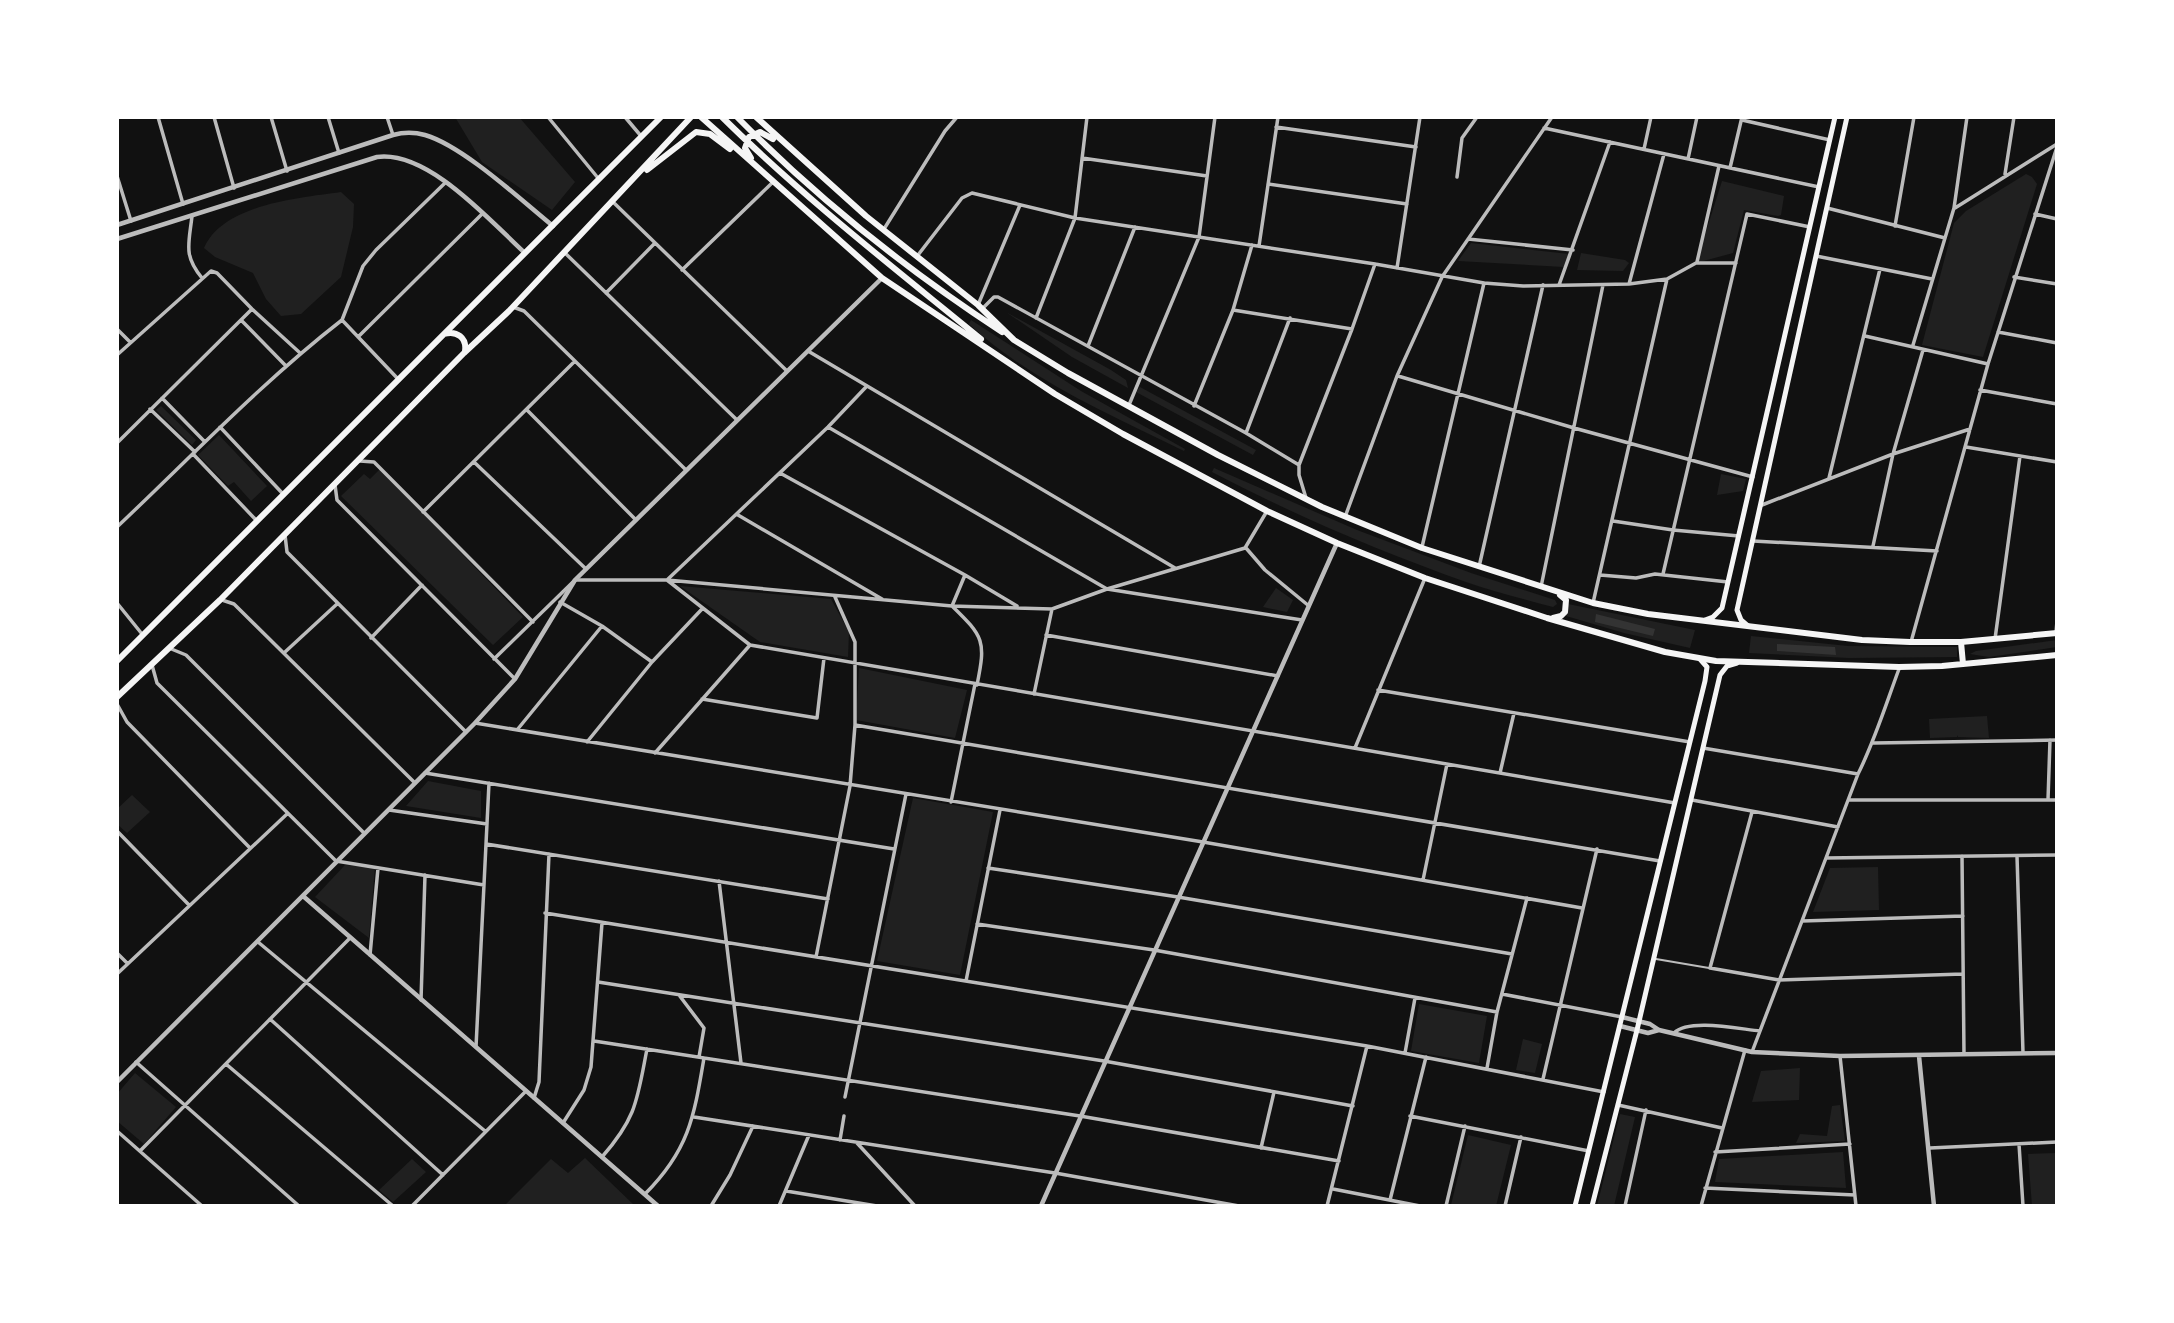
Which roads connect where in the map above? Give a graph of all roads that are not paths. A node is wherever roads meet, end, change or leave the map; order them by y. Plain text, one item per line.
1 (158, 117) edge
2 (214, 117) edge
3 (271, 117) edge
4 (328, 117) edge
5 (548, 117) edge
6 (625, 117) edge
7 (659, 117) edge
8 (691, 117) edge
9 (701, 117) edge
10 (722, 117) edge
11 (737, 117) edge
12 (757, 117) edge
13 (957, 117) edge
14 (1087, 117) edge
15 (1214, 117) edge
16 (1278, 117) edge
17 (1420, 117) edge
18 (1477, 117) edge
19 (1552, 117) edge
20 (1651, 117) edge
21 (1697, 117) edge
22 (1835, 117) edge
23 (1847, 117) edge
24 (1914, 117) edge
25 (1967, 117) edge
26 (2014, 117) edge
27 (389, 118) edge
28 (1742, 119) edge
29 (1276, 127) junction
30 (1545, 128) junction
31 (393, 135) junction
32 (643, 138) junction
33 (1830, 140) junction
34 (1610, 142) junction
35 (2057, 146) edge
36 (1416, 147) junction
37 (1644, 149) junction
38 (339, 153) junction
39 (1664, 154) junction
40 (1082, 158) junction
41 (1688, 159) junction
42 (1719, 166) junction
43 (1730, 168) junction
44 (758, 170) junction
45 (286, 171) junction
46 (2005, 174) junction
47 (117, 176) edge
48 (1207, 176) junction
49 (1457, 177) dead end
50 (600, 179) junction
51 (631, 182) junction
52 (445, 183) junction
53 (772, 183) junction
54 (1268, 184) junction
55 (1819, 187) junction
56 (234, 188) junction
57 (612, 201) junction
58 (184, 204) junction
59 (1407, 204) junction
60 (1020, 205) junction
61 (1826, 208) junction
62 (1954, 208) junction
63 (482, 214) junction
64 (2034, 214) junction
65 (192, 216) junction
66 (866, 216) junction
67 (1074, 218) junction
68 (2057, 219) edge
69 (131, 221) junction
70 (117, 225) edge
71 (1895, 226) junction
72 (554, 227) junction
73 (1135, 227) junction
74 (1810, 227) junction
75 (884, 229) junction
76 (1199, 237) junction
77 (1945, 238) junction
78 (117, 239) edge
79 (1468, 240) junction
80 (655, 243) junction
81 (1252, 245) junction
82 (1259, 246) junction
83 (1573, 250) junction
84 (564, 253) junction
85 (526, 255) junction
86 (918, 255) junction
87 (1816, 256) junction
88 (1696, 263) junction
89 (1736, 263) junction
90 (1375, 264) junction
91 (1397, 268) junction
92 (1880, 268) junction
93 (682, 270) junction
94 (1442, 277) junction
95 (2014, 277) junction
96 (202, 278) junction
97 (882, 278) junction
98 (1667, 279) junction
99 (1933, 279) junction
100 (1484, 283) junction
101 (1629, 284) junction
102 (2057, 284) edge
103 (1543, 285) junction
104 (1559, 285) junction
105 (1604, 285) junction
106 (606, 293) junction
107 (513, 307) junction
108 (980, 307) junction
109 (252, 309) junction
110 (1233, 310) junction
111 (1036, 318) junction
112 (1290, 318) junction
113 (241, 320) junction
114 (342, 320) junction
115 (117, 329) edge
116 (1352, 329) junction
117 (1998, 332) junction
118 (443, 335) junction
119 (1865, 336) junction
120 (358, 337) junction
121 (1014, 340) junction
122 (130, 342) junction
123 (2057, 343) edge
124 (1913, 345) junction
125 (1088, 346) junction
126 (1923, 350) junction
127 (808, 351) junction
128 (300, 353) junction
129 (464, 353) junction
130 (117, 355) edge
131 (1001, 356) junction
132 (575, 362) junction
133 (1988, 364) junction
134 (286, 366) junction
135 (787, 372) junction
136 (1397, 376) junction
137 (1142, 377) junction
138 (399, 380) junction
139 (866, 387) junction
140 (1980, 390) junction
141 (1460, 394) junction
142 (162, 398) junction
143 (2057, 404) edge
144 (1129, 405) junction
145 (1194, 406) junction
146 (150, 409) junction
147 (527, 410) junction
148 (1516, 411) junction
149 (737, 420) junction
150 (220, 427) junction
151 (828, 427) junction
152 (1574, 428) junction
153 (1970, 429) junction
154 (1246, 433) junction
155 (205, 442) junction
156 (117, 443) edge
157 (1630, 444) junction
158 (1965, 447) junction
159 (194, 453) junction
160 (1893, 454) junction
161 (2020, 456) junction
162 (1690, 459) junction
163 (359, 461) junction
164 (474, 462) junction
165 (2057, 462) edge
166 (1298, 465) junction
167 (686, 471) junction
168 (780, 473) junction
169 (1753, 477) junction
170 (1829, 478) junction
171 (334, 485) junction
172 (284, 495) junction
173 (1306, 499) junction
174 (1760, 506) junction
175 (1268, 511) junction
176 (423, 512) junction
177 (737, 514) junction
178 (1345, 517) junction
179 (636, 520) junction
180 (257, 521) junction
181 (1613, 521) junction
182 (117, 527) edge
183 (1673, 530) junction
184 (285, 533) junction
185 (1739, 536) junction
186 (1752, 541) junction
187 (1337, 543) junction
188 (1873, 546) junction
189 (1245, 548) junction
190 (1422, 548) junction
191 (1937, 551) junction
192 (1479, 567) junction
193 (1175, 568) junction
194 (586, 569) junction
195 (965, 575) junction
196 (1600, 575) junction
197 (1663, 575) junction
198 (1425, 579) junction
199 (575, 580) junction
200 (667, 580) junction
201 (1728, 582) junction
202 (422, 585) junction
203 (1541, 587) junction
204 (1107, 589) junction
205 (1558, 592) junction
206 (835, 597) junction
207 (1725, 598) junction
208 (220, 600) junction
209 (884, 600) junction
210 (1739, 600) junction
211 (560, 602) junction
212 (117, 603) edge
213 (1593, 603) junction
214 (337, 604) junction
215 (952, 606) junction
216 (1309, 606) junction
217 (1018, 607) junction
218 (1052, 609) junction
219 (702, 610) junction
220 (1547, 618) junction
221 (1303, 620) junction
222 (1699, 621) junction
223 (2057, 621) edge
224 (533, 622) junction
225 (602, 626) junction
226 (1750, 627) junction
227 (2056, 633) edge
228 (142, 635) junction
229 (1046, 635) junction
230 (371, 638) junction
231 (1994, 639) junction
232 (1910, 642) junction
233 (1961, 642) junction
234 (750, 645) junction
235 (168, 648) junction
236 (285, 652) junction
237 (2057, 655) edge
238 (1694, 657) junction
239 (824, 658) junction
240 (494, 659) junction
241 (117, 661) edge
242 (652, 662) junction
243 (152, 663) junction
244 (1739, 663) junction
245 (857, 664) junction
246 (1963, 664) junction
247 (1899, 667) junction
248 (1278, 676) junction
249 (515, 679) junction
250 (1705, 681) junction
251 (1719, 683) junction
252 (976, 685) junction
253 (1378, 690) junction
254 (1034, 694) junction
255 (117, 697) edge
256 (702, 699) junction
257 (117, 704) edge
258 (1514, 713) junction
259 (475, 723) junction
260 (855, 725) junction
261 (517, 730) junction
262 (1253, 730) junction
263 (466, 732) junction
264 (2050, 740) junction
265 (2057, 740) edge
266 (587, 742) junction
267 (1690, 742) junction
268 (963, 743) junction
269 (1874, 743) junction
270 (1355, 748) junction
271 (1703, 748) junction
272 (655, 753) junction
273 (1447, 764) junction
274 (425, 773) junction
275 (1500, 774) junction
276 (1858, 774) junction
277 (415, 783) junction
278 (489, 783) junction
279 (850, 786) junction
280 (1227, 789) junction
281 (906, 794) junction
282 (1692, 800) junction
283 (1850, 800) junction
284 (2048, 800) junction
285 (2057, 800) edge
286 (951, 802) junction
287 (1675, 803) junction
288 (388, 810) junction
289 (1000, 810) junction
290 (1752, 812) junction
291 (287, 814) junction
292 (1436, 822) junction
293 (487, 824) junction
294 (1838, 827) junction
295 (117, 831) edge
296 (365, 833) junction
297 (840, 840) junction
298 (1203, 842) junction
299 (486, 844) junction
300 (250, 848) junction
301 (894, 849) junction
302 (1597, 849) junction
303 (549, 854) junction
304 (2057, 855) edge
305 (1962, 856) junction
306 (2017, 856) junction
307 (1826, 858) junction
308 (336, 861) junction
309 (1660, 861) junction
310 (378, 867) junction
311 (988, 868) junction
312 (425, 875) junction
313 (1423, 880) junction
314 (719, 881) junction
315 (484, 884) junction
316 (303, 896) junction
317 (1178, 897) junction
318 (1527, 898) junction
319 (828, 899) junction
320 (190, 905) junction
321 (1582, 908) junction
322 (545, 913) junction
323 (1963, 916) junction
324 (1802, 921) junction
325 (602, 922) junction
326 (977, 924) junction
327 (350, 938) junction
328 (258, 942) junction
329 (727, 943) junction
330 (1154, 950) junction
331 (117, 953) edge
332 (1512, 954) junction
333 (370, 955) junction
334 (816, 957) junction
335 (1654, 958) junction
336 (127, 963) junction
337 (871, 966) junction
338 (1710, 968) junction
339 (117, 974) edge
340 (1963, 974) junction
341 (1779, 980) junction
342 (965, 981) junction
343 (307, 982) junction
344 (598, 982) junction
345 (1502, 994) junction
346 (679, 995) junction
347 (1415, 998) junction
348 (421, 1000) junction
349 (734, 1004) junction
350 (1561, 1004) junction
351 (1129, 1007) junction
352 (1497, 1012) junction
353 (1622, 1017) junction
354 (270, 1019) junction
355 (1640, 1020) junction
356 (860, 1023) junction
357 (1620, 1026) junction
358 (1637, 1030) junction
359 (1659, 1030) junction
360 (1760, 1031) junction
361 (1673, 1034) junction
362 (594, 1041) junction
363 (1367, 1046) junction
364 (476, 1047) junction
365 (647, 1049) junction
366 (1745, 1050) junction
367 (1752, 1052) junction
368 (1405, 1053) junction
369 (2057, 1053) edge
370 (2023, 1054) junction
371 (1964, 1055) junction
372 (1840, 1056) junction
373 (1919, 1056) junction
374 (1426, 1057) junction
375 (702, 1058) junction
376 (1104, 1061) junction
377 (136, 1062) junction
378 (226, 1064) junction
379 (741, 1064) junction
380 (1487, 1068) junction
381 (1543, 1079) junction
382 (848, 1080) junction
383 (117, 1082) edge
384 (526, 1091) junction
385 (1274, 1091) junction
386 (1604, 1092) junction
387 (845, 1097) dead end
388 (534, 1098) junction
389 (185, 1105) junction
390 (1353, 1105) junction
391 (1617, 1105) junction
392 (1646, 1110) junction
393 (844, 1115) dead end
394 (1080, 1116) junction
395 (1410, 1116) junction
396 (694, 1117) junction
397 (563, 1123) junction
398 (1465, 1125) junction
399 (753, 1126) junction
400 (1722, 1128) junction
401 (117, 1130) edge
402 (485, 1131) junction
403 (809, 1135) junction
404 (1521, 1137) junction
405 (840, 1140) junction
406 (857, 1142) junction
407 (2057, 1142) edge
408 (1850, 1144) junction
409 (2019, 1144) junction
410 (1261, 1148) junction
411 (1930, 1148) junction
412 (140, 1151) junction
413 (1589, 1151) junction
414 (1715, 1152) junction
415 (602, 1157) junction
416 (1339, 1161) junction
417 (1055, 1173) junction
418 (443, 1175) junction
419 (1706, 1188) junction
420 (1332, 1189) junction
421 (786, 1191) junction
422 (645, 1194) junction
423 (1855, 1195) junction
424 (1390, 1200) junction
425 (845, 1203) edge
426 (202, 1206) edge
427 (299, 1206) edge
428 (393, 1206) edge
429 (412, 1206) edge
430 (658, 1206) edge
431 (711, 1206) edge
432 (779, 1206) edge
433 (877, 1206) edge
434 (915, 1206) edge
435 (1041, 1206) edge
436 (1240, 1206) edge
437 (1327, 1206) edge
438 (1420, 1206) edge
439 (1446, 1206) edge
440 (1505, 1206) edge
441 (1575, 1206) edge
442 (1592, 1206) edge
443 (1625, 1206) edge
444 (1701, 1206) edge
445 (1856, 1206) edge
446 (1934, 1206) edge
447 (2023, 1206) edge

1 - 58 street
2 - 56 street
3 - 45 street
4 - 38 street
5 - 50 street
6 - 32 street
7 - 32 highway
8 - 51 highway
9 - 44 highway
10 - 131 highway
11 - 121 highway
12 - 66 highway
13 - 75 street
14 - 40 street
15 - 48 street
16 - 29 street
17 - 36 street
18 - 49 street
19 - 30 street
20 - 37 street
21 - 41 street
22 - 33 main road
23 - 61 main road
24 - 71 street
25 - 62 street
26 - 46 street
27 - 31 street
28 - 33 street
28 - 43 street
29 - 36 street
29 - 54 street
30 - 34 street
30 - 79 street
31 - 38 street
31 - 72 street
32 - 50 highway
33 - 55 main road
34 - 37 street
34 - 83 street
35 - 46 street
35 - 64 street
36 - 59 street
37 - 39 street
38 - 45 street
39 - 41 street
39 - 101 street
40 - 48 street
40 - 67 street
41 - 42 street
42 - 43 street
42 - 88 street
43 - 55 street
44 - 51 highway
44 - 53 highway
45 - 56 street
46 - 62 street
47 - 69 street
48 - 76 street
50 - 72 highway
51 - 57 highway
52 - 63 street
52 - 65 street
52 - 114 street
53 - 66 highway
53 - 93 street
53 - 97 highway
54 - 59 street
54 - 82 street
55 - 74 main road
56 - 58 street
57 - 80 street
57 - 84 highway
58 - 69 street
59 - 91 street
60 - 67 street
60 - 86 street
60 - 108 street
61 - 71 street
61 - 87 main road
62 - 77 street
63 - 85 street
63 - 120 street
64 - 68 street
64 - 95 street
65 - 78 street
65 - 96 street
66 - 75 highway
67 - 73 street
67 - 111 street
69 - 70 street
71 - 77 street
72 - 85 highway
73 - 76 street
73 - 125 street
74 - 89 street
74 - 169 main road
75 - 86 highway
76 - 81 street
76 - 137 street
77 - 99 street
79 - 83 street
79 - 94 street
80 - 93 street
80 - 106 street
81 - 82 street
81 - 110 street
82 - 90 street
83 - 104 street
84 - 106 street
84 - 107 highway
85 - 118 highway
86 - 108 highway
87 - 92 street
87 - 174 main road
88 - 89 street
88 - 98 street
89 - 162 street
90 - 91 street
90 - 116 street
91 - 94 street
92 - 99 street
92 - 119 street
93 - 135 street
94 - 100 street
94 - 136 street
95 - 102 street
95 - 117 street
96 - 109 street
96 - 122 street
97 - 127 street
97 - 131 highway
98 - 101 street
98 - 157 street
99 - 124 street
100 - 103 street
100 - 141 street
101 - 105 street
103 - 104 street
103 - 148 street
104 - 105 street
105 - 152 street
106 - 149 street
107 - 129 highway
107 - 132 street
108 - 111 street
108 - 121 highway
109 - 113 street
109 - 128 street
110 - 112 street
110 - 145 street
111 - 125 street
112 - 116 street
112 - 154 street
113 - 134 street
113 - 142 street
114 - 120 street
114 - 128 street
115 - 122 street
116 - 166 street
117 - 123 street
117 - 133 street
118 - 129 highway
118 - 138 highway
119 - 124 street
119 - 170 street
120 - 138 street
121 - 144 highway
122 - 130 street
124 - 126 street
125 - 137 street
126 - 133 street
126 - 160 street
127 - 135 street
127 - 139 street
128 - 134 street
129 - 163 highway
131 - 175 highway
132 - 147 street
132 - 167 street
133 - 140 street
134 - 150 street
135 - 149 street
136 - 141 street
136 - 178 street
137 - 144 street
137 - 145 street
138 - 172 highway
139 - 151 street
139 - 193 street
140 - 143 street
140 - 153 street
141 - 148 street
141 - 190 street
142 - 146 street
142 - 155 street
144 - 173 highway
145 - 154 street
146 - 156 street
146 - 159 street
147 - 164 street
147 - 179 street
148 - 152 street
148 - 192 street
149 - 167 street
150 - 155 street
150 - 172 street
151 - 168 street
151 - 204 street
152 - 157 street
152 - 203 street
153 - 158 street
153 - 160 street
154 - 166 street
155 - 159 street
157 - 162 street
157 - 181 street
158 - 161 street
158 - 191 street
159 - 180 street
159 - 182 street
160 - 170 street
160 - 188 street
161 - 165 street
161 - 231 street
162 - 169 street
162 - 183 street
163 - 171 highway
163 - 176 street
164 - 176 street
164 - 194 street
166 - 173 street
167 - 179 street
168 - 177 street
168 - 195 street
169 - 185 main road
170 - 174 street
171 - 184 highway
171 - 202 street
172 - 180 highway
173 - 178 highway
174 - 186 main road
175 - 187 highway
175 - 189 street
176 - 224 street
177 - 200 street
177 - 209 street
178 - 190 highway
179 - 194 street
180 - 228 highway
181 - 183 street
181 - 196 street
183 - 185 street
183 - 197 street
184 - 208 highway
184 - 214 street
185 - 201 main road
186 - 188 street
186 - 210 main road
187 - 198 highway
187 - 216 street
188 - 191 street
189 - 193 street
189 - 216 street
190 - 192 highway
191 - 232 street
192 - 203 highway
193 - 204 street
194 - 199 street
195 - 215 street
195 - 217 street
196 - 197 street
196 - 213 street
197 - 201 street
198 - 220 highway
198 - 253 street
199 - 200 street
199 - 211 street
199 - 224 street
200 - 206 street
200 - 219 street
201 - 207 main road
202 - 230 street
202 - 240 street
203 - 205 highway
204 - 218 street
204 - 221 street
205 - 213 highway
205 - 220 highway
206 - 209 street
206 - 245 street
207 - 210 main road
207 - 222 main road
208 - 235 highway
208 - 236 street
209 - 215 street
210 - 226 main road
211 - 225 street
211 - 249 street
212 - 228 street
213 - 222 highway
214 - 230 street
214 - 236 street
215 - 217 street
215 - 252 street
216 - 221 street
217 - 218 street
218 - 229 street
219 - 234 street
219 - 242 street
220 - 238 highway
221 - 248 street
222 - 226 highway
223 - 227 street
224 - 240 street
225 - 242 street
225 - 261 street
226 - 232 highway
227 - 231 highway
228 - 241 highway
229 - 248 street
229 - 254 street
230 - 263 street
231 - 233 highway
232 - 233 highway
233 - 246 highway
234 - 239 street
234 - 256 street
235 - 243 highway
235 - 296 street
236 - 277 street
237 - 246 highway
238 - 244 highway
238 - 250 main road
239 - 245 street
239 - 256 street
240 - 249 street
242 - 266 street
243 - 255 highway
243 - 291 street
244 - 247 highway
244 - 251 main road
245 - 252 street
245 - 260 street
246 - 247 highway
247 - 269 street
248 - 262 street
249 - 259 street
250 - 251 main road
250 - 267 main road
251 - 271 main road
252 - 254 street
252 - 268 street
253 - 258 street
253 - 270 street
254 - 262 street
256 - 272 street
257 - 300 street
258 - 267 street
258 - 275 street
259 - 261 street
259 - 263 street
260 - 268 street
260 - 279 street
261 - 266 street
262 - 270 street
262 - 280 street
263 - 274 street
264 - 265 street
264 - 269 street
264 - 284 street
266 - 272 street
267 - 287 main road
268 - 280 street
268 - 286 street
269 - 276 street
270 - 273 street
271 - 276 street
271 - 282 main road
272 - 279 street
273 - 275 street
273 - 292 street
274 - 277 street
274 - 278 street
275 - 287 street
276 - 283 street
277 - 288 street
278 - 293 street
278 - 297 street
279 - 281 street
279 - 297 street
280 - 292 street
280 - 298 street
281 - 286 street
281 - 301 street
282 - 290 street
282 - 335 main road
283 - 284 street
283 - 294 street
284 - 285 street
286 - 289 street
287 - 309 main road
288 - 293 street
288 - 296 street
289 - 298 street
289 - 311 street
290 - 294 street
290 - 338 street
291 - 300 street
291 - 308 street
292 - 302 street
292 - 313 street
293 - 299 street
294 - 307 street
295 - 320 street
296 - 308 street
297 - 301 street
297 - 319 street
298 - 313 street
298 - 317 street
299 - 303 street
299 - 315 street
300 - 320 street
301 - 337 street
302 - 309 street
302 - 321 street
303 - 314 street
303 - 322 street
304 - 306 street
305 - 306 street
305 - 307 street
305 - 323 street
306 - 370 street
307 - 324 street
308 - 310 street
308 - 316 street
309 - 353 main road
310 - 312 street
310 - 333 street
311 - 317 street
311 - 326 street
312 - 315 street
312 - 348 street
313 - 318 street
314 - 319 street
314 - 329 street
315 - 364 street
316 - 327 street
316 - 328 street
317 - 330 street
317 - 332 street
318 - 321 street
318 - 332 street
319 - 334 street
320 - 336 street
321 - 350 street
322 - 325 street
322 - 388 street
323 - 324 street
323 - 340 street
324 - 341 street
325 - 329 street
325 - 344 street
326 - 330 street
326 - 342 street
327 - 333 street
327 - 343 street
328 - 343 street
328 - 377 street
329 - 334 street
329 - 349 street
330 - 347 street
330 - 351 street
331 - 336 street
332 - 345 street
333 - 348 street
334 - 337 street
335 - 338 lane
335 - 355 main road
336 - 339 street
337 - 342 street
337 - 356 street
338 - 341 street
340 - 341 street
340 - 371 street
341 - 360 street
342 - 351 street
343 - 354 street
343 - 402 street
344 - 346 street
344 - 362 street
345 - 350 street
345 - 352 street
346 - 349 street
346 - 375 street
347 - 352 street
347 - 368 street
348 - 364 street
349 - 356 street
349 - 379 street
350 - 353 street
350 - 381 street
351 - 363 street
351 - 376 street
352 - 380 street
353 - 355 street
353 - 357 main road
354 - 378 street
354 - 418 street
355 - 358 main road
355 - 359 street
356 - 376 street
356 - 382 street
357 - 358 street
357 - 386 main road
358 - 359 street
358 - 391 main road
359 - 361 street
360 - 361 street
360 - 367 street
361 - 366 street
362 - 365 street
362 - 397 street
363 - 368 street
363 - 390 street
364 - 384 street
365 - 375 street
365 - 415 street
366 - 367 street
366 - 400 street
367 - 372 street
368 - 374 street
369 - 370 street
370 - 371 street
371 - 373 street
372 - 373 street
372 - 408 street
373 - 411 street
374 - 380 street
374 - 395 street
375 - 379 street
375 - 396 street
376 - 385 street
376 - 394 street
377 - 383 street
377 - 389 street
378 - 389 street
378 - 428 street
379 - 382 street
380 - 381 street
381 - 386 street
382 - 387 street
382 - 394 street
384 - 388 street
384 - 402 street
385 - 390 street
385 - 410 street
386 - 413 main road
388 - 397 street
389 - 412 street
389 - 427 street
390 - 416 street
391 - 392 street
391 - 442 main road
392 - 400 street
392 - 443 street
393 - 405 street
394 - 410 street
394 - 417 street
395 - 398 street
395 - 424 street
396 - 399 street
396 - 422 street
397 - 415 street
398 - 404 street
398 - 439 street
399 - 403 street
399 - 431 street
400 - 414 street
401 - 412 street
402 - 418 street
403 - 405 street
403 - 421 street
404 - 413 street
404 - 440 street
405 - 406 street
406 - 417 street
406 - 434 street
407 - 409 street
408 - 414 street
408 - 423 street
409 - 411 street
409 - 447 street
410 - 416 street
411 - 446 street
412 - 426 street
413 - 441 main road
414 - 419 street
415 - 422 street
416 - 420 street
417 - 435 street
417 - 436 street
418 - 429 street
419 - 423 street
419 - 444 street
420 - 424 street
420 - 437 street
421 - 425 street
421 - 432 street
422 - 430 street
423 - 445 street
424 - 438 street
425 - 433 street

